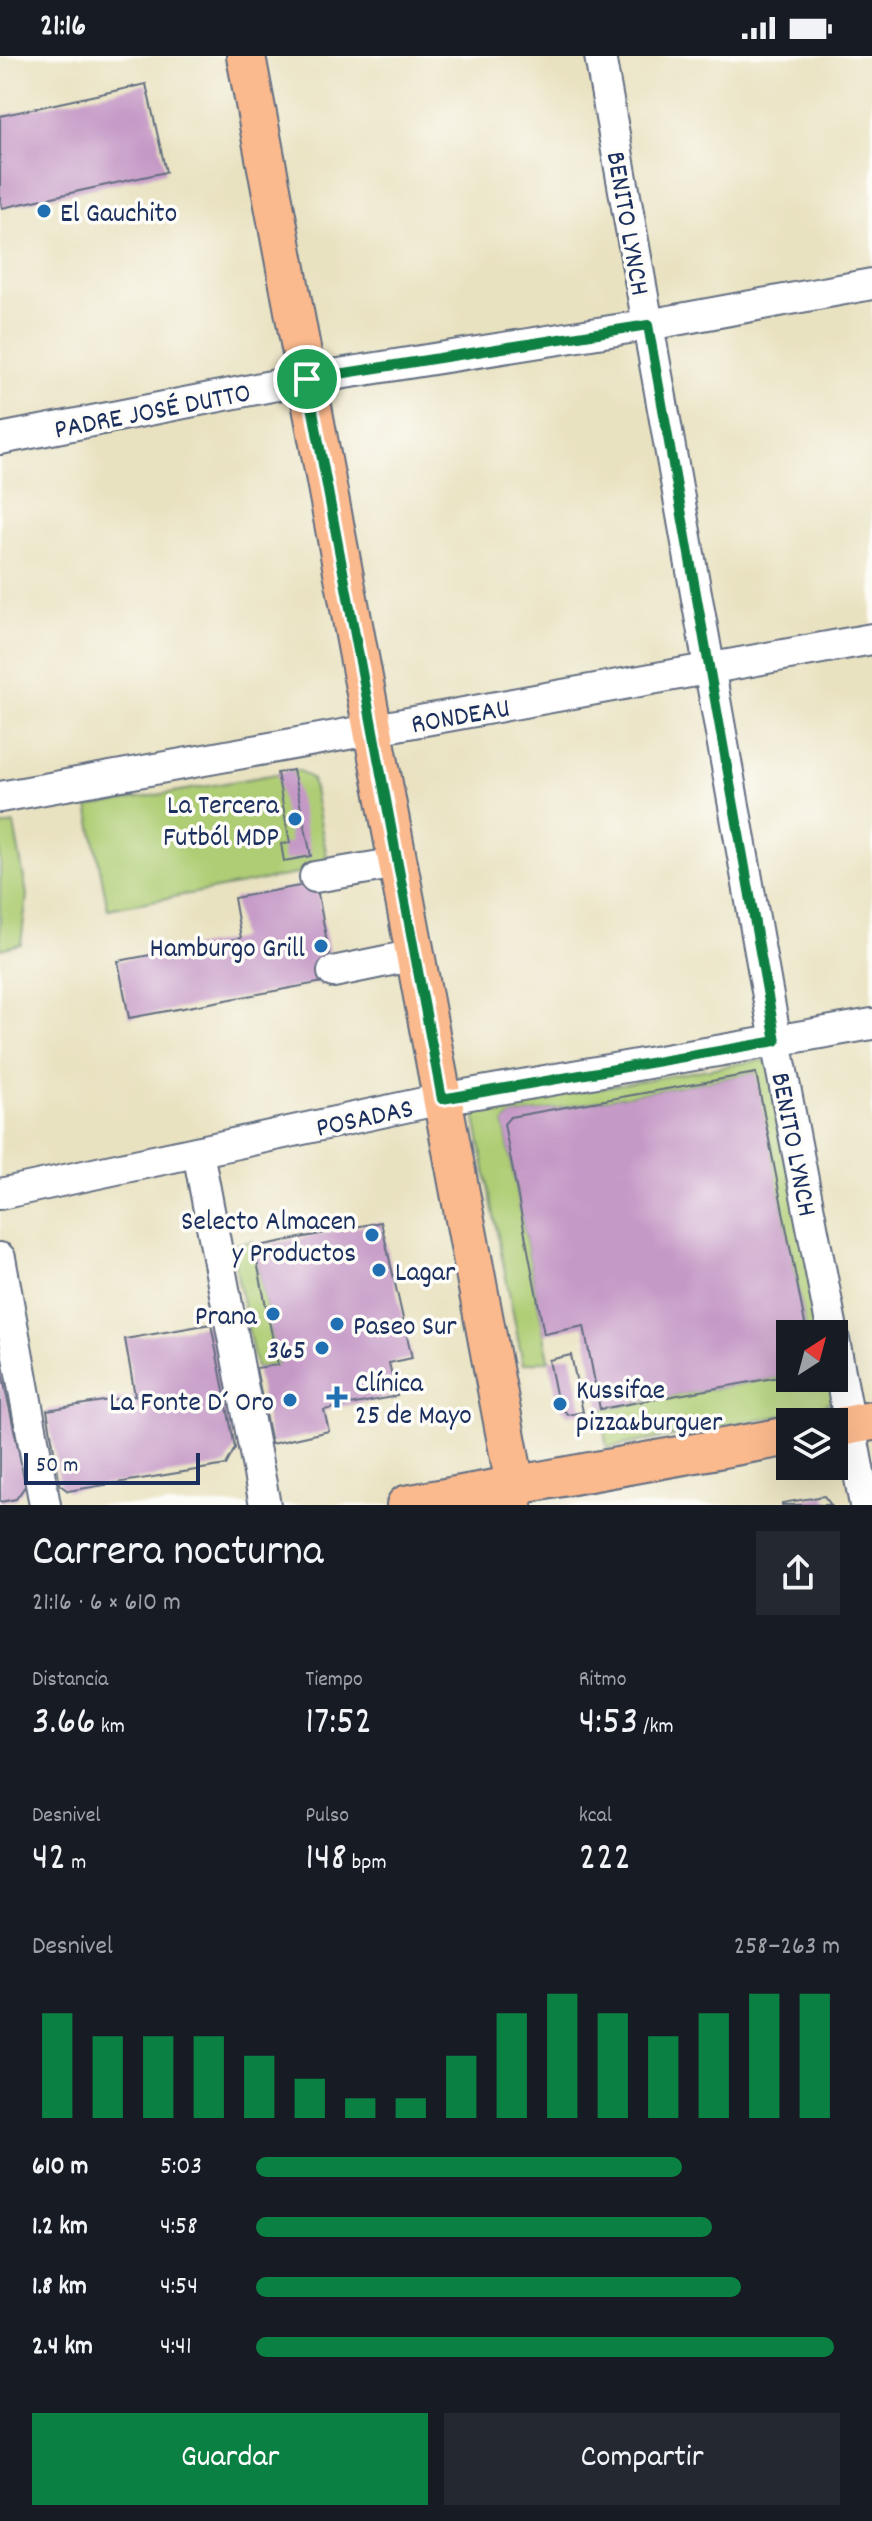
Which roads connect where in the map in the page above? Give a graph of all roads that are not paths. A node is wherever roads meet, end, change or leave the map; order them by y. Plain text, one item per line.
1 (246, 56) edge
2 (600, 56) edge
3 (872, 284) edge
4 (648, 325) junction
5 (307, 379) junction
6 (0, 439) edge
7 (872, 639) edge
8 (711, 668) junction
9 (373, 730) junction
10 (0, 797) edge
11 (398, 863) junction
12 (315, 877) dead end
13 (415, 955) junction
14 (333, 972) dead end
15 (872, 1024) edge
16 (776, 1041) junction
17 (442, 1099) junction
18 (198, 1152) junction
19 (0, 1194) edge
20 (0, 1258) edge
21 (830, 1320) edge
22 (845, 1392) edge
23 (852, 1425) edge
24 (776, 1439) edge
25 (518, 1498) edge
26 (45, 1505) edge
27 (265, 1505) edge
28 (406, 1505) edge
29 (865, 1505) edge

1 - 5 main road
2 - 4 street, BENITO LYNCH
3 - 4 street, PADRE JOSÉ DUTTO
4 - 5 street, PADRE JOSÉ DUTTO
4 - 8 street, BENITO LYNCH
5 - 6 street, PADRE JOSÉ DUTTO
5 - 9 main road
7 - 8 street, RONDEAU
8 - 9 street, RONDEAU
8 - 16 street, BENITO LYNCH
9 - 10 street, RONDEAU
9 - 11 main road
11 - 12 street
11 - 13 main road
13 - 14 street
13 - 17 main road
15 - 16 street, POSADAS
16 - 17 street, POSADAS
16 - 21 street, BENITO LYNCH
17 - 18 street, POSADAS
17 - 25 main road
18 - 19 street, POSADAS
18 - 27 street
20 - 26 street
22 - 23 street, BENITO LYNCH
23 - 29 street, BENITO LYNCH
24 - 25 main road
25 - 28 main road

